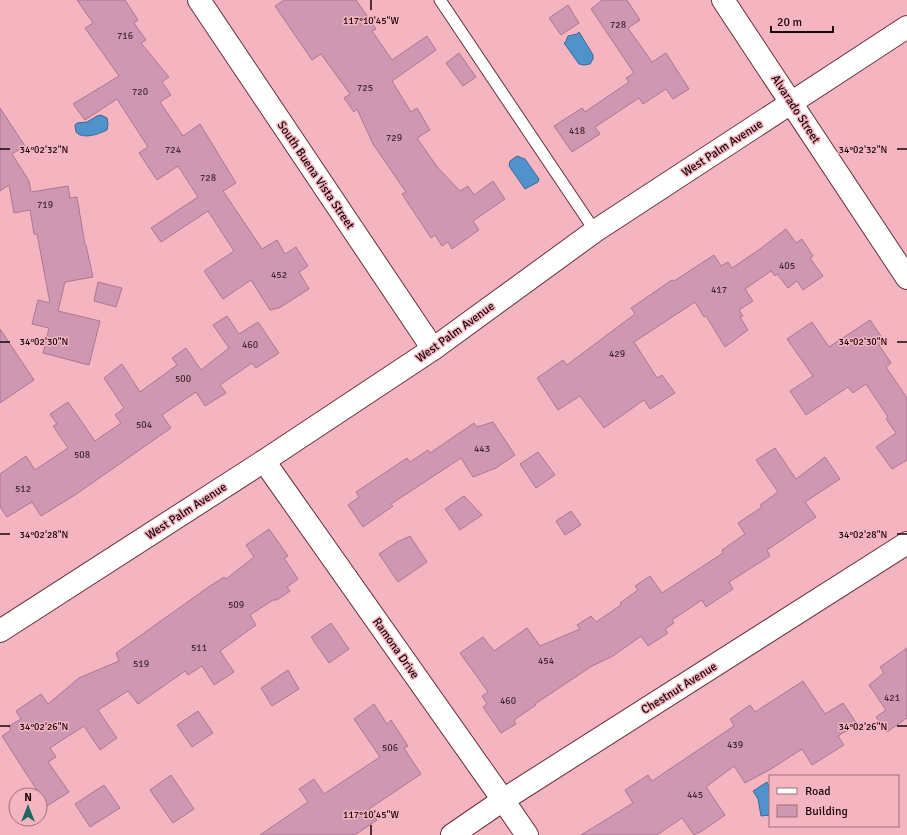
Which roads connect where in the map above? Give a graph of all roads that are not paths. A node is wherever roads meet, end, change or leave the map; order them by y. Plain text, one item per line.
1 (199, 0) edge
2 (440, 0) edge
3 (723, 0) edge
4 (907, 27) edge
5 (792, 102) junction
6 (595, 231) junction
7 (907, 278) edge
8 (433, 349) junction
9 (264, 461) junction
10 (907, 544) edge
11 (0, 631) edge
12 (503, 800) junction
13 (452, 835) edge
14 (527, 835) edge

1 - 8 street, South Buena Vista Street
2 - 6 lane
3 - 5 street, Alvarado Street
4 - 5 street, West Palm Avenue
5 - 6 street, West Palm Avenue
5 - 7 street, Alvarado Street
6 - 8 street, West Palm Avenue
8 - 9 street, West Palm Avenue
9 - 11 street, West Palm Avenue
9 - 12 street, Ramona Drive
10 - 12 street, Chestnut Avenue
12 - 13 street, Chestnut Avenue
12 - 14 street, Ramona Drive

